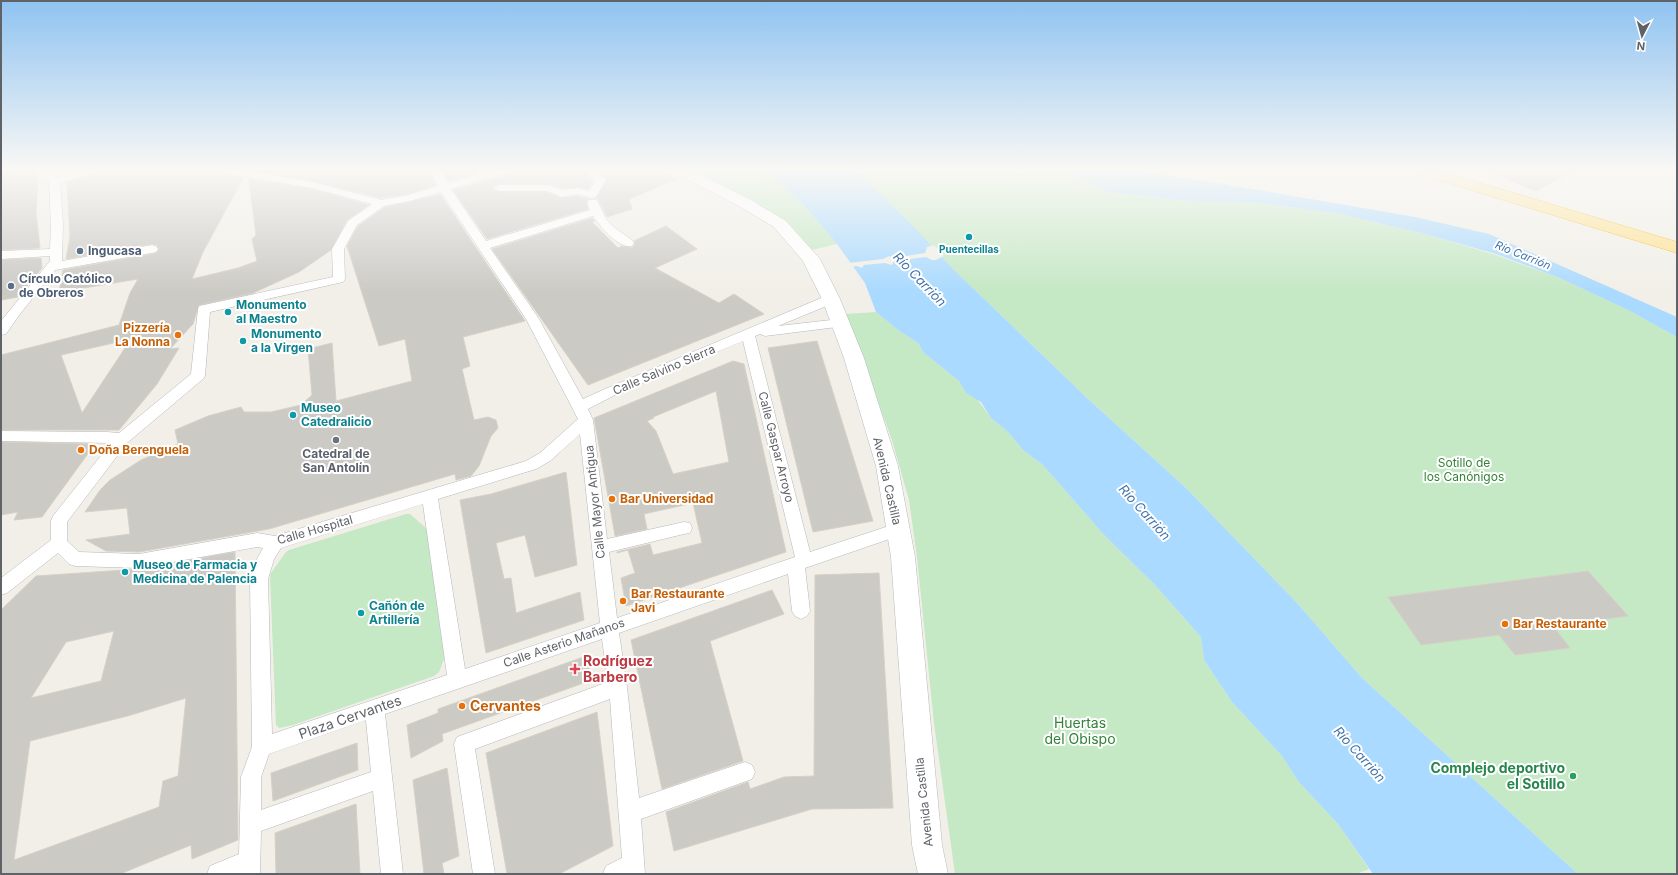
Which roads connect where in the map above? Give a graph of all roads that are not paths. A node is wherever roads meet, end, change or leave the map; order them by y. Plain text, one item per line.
1 (55, 211) edge
2 (368, 211) edge
3 (460, 211) edge
4 (758, 211) edge
5 (1555, 211) edge
6 (595, 212) joint
7 (628, 243) dead end
8 (483, 246) junction
9 (1677, 248) edge
10 (152, 249) dead end
11 (57, 252) junction
12 (1, 256) edge
13 (51, 268) junction
14 (831, 299) junction
15 (840, 323) junction
16 (1, 331) edge
17 (748, 334) junction
18 (583, 413) junction
19 (1, 436) edge
20 (122, 439) junction
21 (430, 496) junction
22 (684, 528) dead end
23 (898, 528) junction
24 (59, 543) junction
25 (275, 543) junction
26 (600, 547) junction
27 (800, 562) junction
28 (1, 588) edge
29 (801, 611) dead end
30 (609, 628) junction
31 (457, 680) junction
32 (618, 687) junction
33 (375, 708) junction
34 (262, 747) junction
35 (745, 772) dead end
36 (383, 778) junction
37 (630, 812) junction
38 (250, 824) junction
39 (249, 867) edge
40 (626, 871) edge
41 (218, 874) edge
42 (392, 874) edge
43 (484, 874) edge
44 (933, 874) edge

1 - 11 street
2 - 20 street
3 - 8 street, Calle Mayor Antigua
4 - 14 main road, Avenida Castilla
5 - 9 highway
6 - 7 street
6 - 8 street
8 - 18 street, Calle Mayor Antigua
10 - 13 street
11 - 12 street
11 - 13 street
13 - 16 street
14 - 15 main road, Avenida Castilla
14 - 17 street, Calle Salvino Sierra
15 - 17 street, Calle Salvino Sierra
15 - 23 main road, Avenida Castilla
17 - 18 street, Calle Salvino Sierra
17 - 27 street, Calle Gaspar Arroyo
18 - 21 street, Calle Hospital
18 - 26 street, Calle Mayor Antigua
19 - 20 street
20 - 24 street
21 - 25 street, Calle Hospital
21 - 31 street
22 - 26 street
23 - 27 street, Calle Asterio Mañanos
23 - 44 main road, Avenida Castilla
24 - 25 street, Calle Hospital
24 - 28 street
25 - 34 street
26 - 30 street, Calle Mayor Antigua
27 - 29 street, Calle Gaspar Arroyo
27 - 30 street, Calle Asterio Mañanos
30 - 31 street, Calle Asterio Mañanos
30 - 32 street, Calle Mayor Antigua
31 - 33 street, Plaza Cervantes
32 - 37 street, Calle Mayor Antigua
32 - 43 street
33 - 34 street, Plaza Cervantes
33 - 36 street
34 - 38 street
35 - 37 street
36 - 38 street
36 - 42 street
37 - 40 street, Calle Mayor Antigua
38 - 39 street
39 - 41 street

